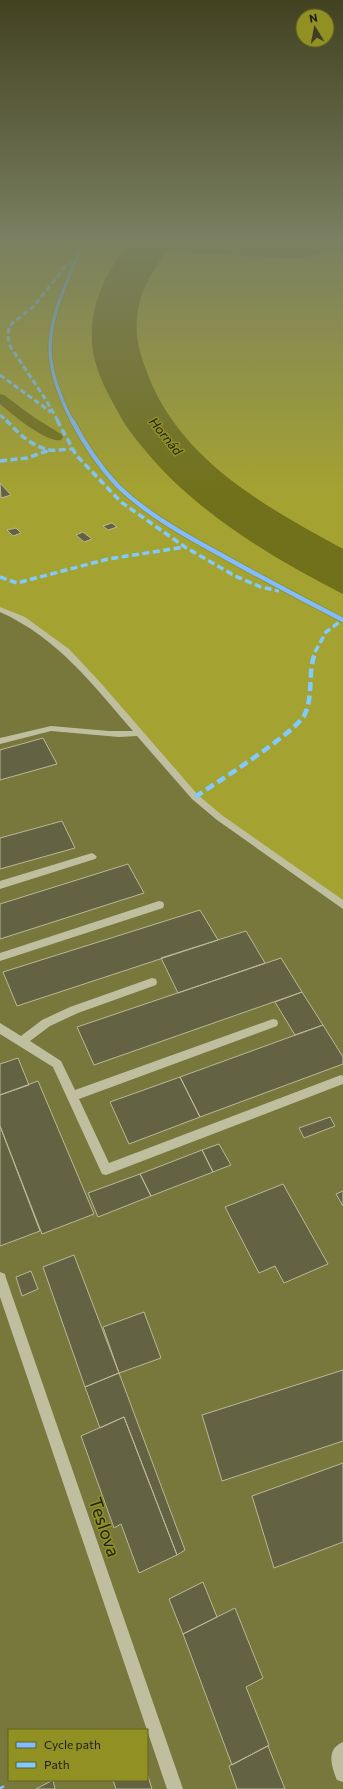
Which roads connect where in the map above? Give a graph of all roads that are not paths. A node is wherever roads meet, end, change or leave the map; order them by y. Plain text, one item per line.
1 (0, 609) edge
2 (139, 733) junction
3 (0, 741) edge
4 (92, 857) dead end
5 (0, 885) edge
6 (158, 905) dead end
7 (343, 905) edge
8 (0, 957) edge
9 (152, 982) dead end
10 (272, 1024) dead end
11 (0, 1028) edge
12 (22, 1041) junction
13 (341, 1080) dead end
14 (72, 1096) junction
15 (0, 1278) edge
16 (343, 1750) edge
17 (343, 1774) edge
18 (175, 1789) edge

1 - 2 lane
2 - 3 lane
2 - 7 lane
4 - 5 lane
6 - 8 lane
9 - 12 lane
10 - 14 lane
11 - 12 lane
12 - 14 lane
13 - 14 lane
15 - 18 lane, Teslova
16 - 17 lane

